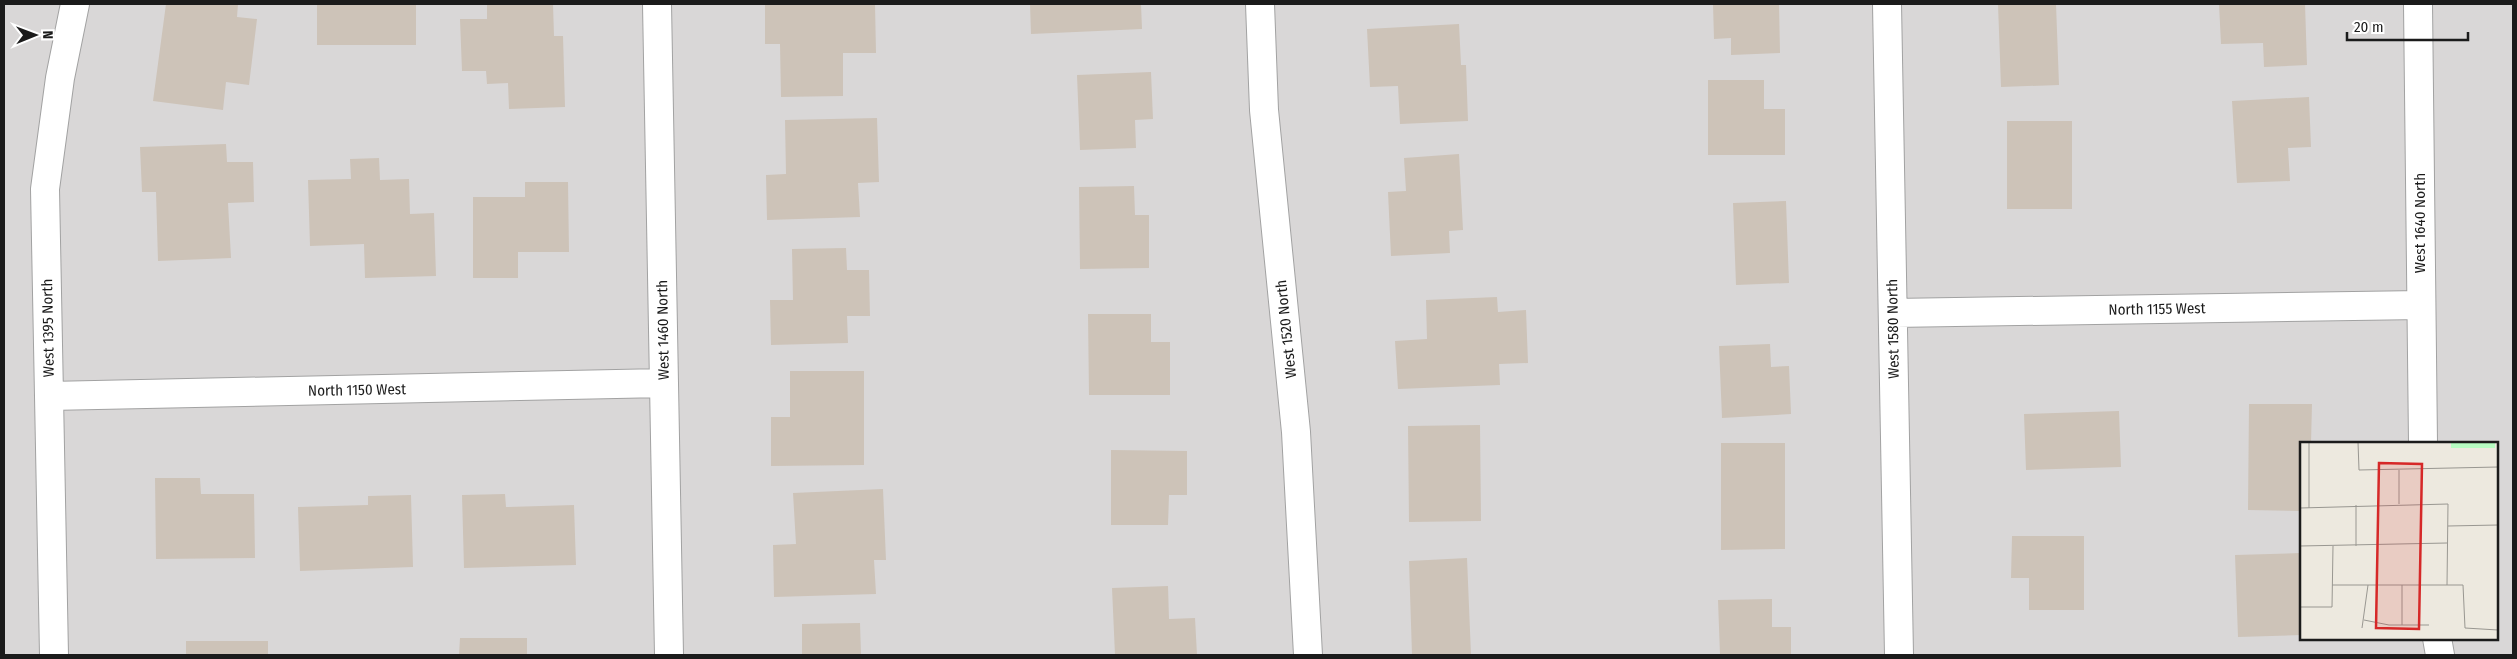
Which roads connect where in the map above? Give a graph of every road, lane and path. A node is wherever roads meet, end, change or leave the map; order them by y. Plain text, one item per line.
1 (75, 4) edge
2 (657, 4) edge
3 (1260, 4) edge
4 (1887, 4) edge
5 (2418, 4) edge
6 (2421, 305) junction
7 (1893, 313) junction
8 (664, 383) junction
9 (49, 396) junction
10 (2423, 442) edge
11 (2437, 639) edge
12 (54, 655) edge
13 (669, 655) edge
14 (1308, 655) edge
15 (1899, 655) edge
16 (2440, 655) edge

1 - 9 street, West 1395 North
2 - 8 street, West 1460 North
3 - 14 street, West 1520 North
4 - 7 street, West 1580 North
5 - 6 street, West 1640 North
6 - 7 street, North 1155 West
6 - 10 street, West 1640 North
7 - 15 street, West 1580 North
8 - 9 street, North 1150 West
8 - 13 street, West 1460 North
9 - 12 street, West 1395 North
11 - 16 street

